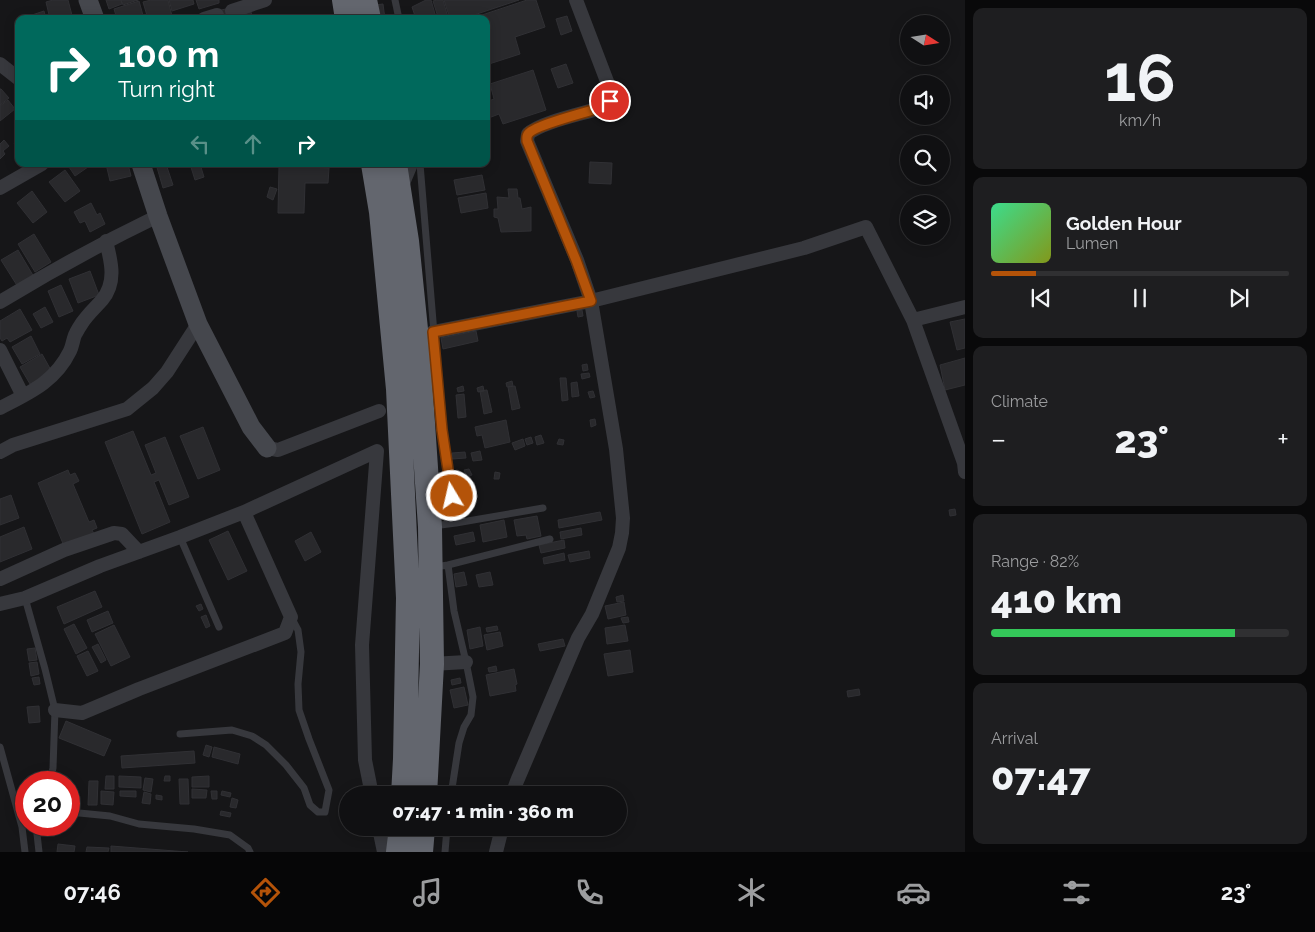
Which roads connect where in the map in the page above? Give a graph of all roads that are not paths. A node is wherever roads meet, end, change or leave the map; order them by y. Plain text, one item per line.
1 (88, 0) edge
2 (101, 0) edge
3 (265, 0) edge
4 (344, 0) edge
5 (366, 0) edge
6 (395, 0) edge
7 (576, 0) edge
8 (249, 3) edge
9 (232, 11) dead end
10 (93, 15) edge
11 (104, 15) edge
12 (346, 15) edge
13 (368, 15) edge
14 (398, 15) edge
15 (0, 64) edge
16 (15, 76) edge
17 (37, 167) edge
18 (142, 167) edge
19 (374, 167) edge
20 (395, 167) edge
21 (410, 167) edge
22 (420, 167) edge
23 (0, 188) edge
24 (399, 193) junction
25 (158, 216) junction
26 (106, 241) junction
27 (591, 301) junction
28 (0, 302) edge
29 (965, 307) edge
30 (913, 320) junction
31 (198, 324) junction
32 (433, 332) junction
33 (0, 350) edge
34 (24, 396) junction
35 (0, 408) edge
36 (379, 411) dead end
37 (267, 448) joint
38 (0, 452) edge
39 (965, 472) edge
40 (543, 508) dead end
41 (244, 512) junction
42 (456, 523) junction
43 (430, 527) junction
44 (180, 537) junction
45 (550, 539) dead end
46 (139, 552) junction
47 (440, 566) junction
48 (0, 579) edge
49 (25, 598) junction
50 (0, 604) edge
51 (291, 617) junction
52 (219, 627) dead end
53 (466, 662) junction
54 (432, 664) junction
55 (55, 710) junction
56 (180, 734) dead end
57 (0, 747) edge
58 (52, 771) edge
59 (370, 786) edge
60 (403, 786) edge
61 (425, 786) edge
62 (452, 786) edge
63 (515, 786) edge
64 (15, 796) edge
65 (80, 813) edge
66 (24, 836) edge
67 (37, 836) edge
68 (381, 836) edge
69 (400, 836) edge
70 (422, 836) edge
71 (446, 836) edge
72 (500, 836) edge
73 (25, 852) edge
74 (39, 852) edge
75 (250, 852) edge
76 (384, 852) edge
77 (398, 852) edge
78 (421, 852) edge
79 (445, 852) edge
80 (496, 852) edge

1 - 10 street
2 - 11 street
3 - 8 street
4 - 12 highway
5 - 13 highway
6 - 14 lane
7 - 27 street
8 - 9 street
15 - 16 street
17 - 23 street
18 - 25 street
19 - 60 highway
20 - 24 highway
21 - 24 street
22 - 32 lane
24 - 43 highway
25 - 26 street
25 - 31 street
26 - 28 street
26 - 34 street
27 - 30 street
27 - 32 street
27 - 63 street
29 - 30 street
30 - 39 street
31 - 37 street
31 - 38 street
32 - 42 lane
33 - 34 street
34 - 35 street
36 - 37 street
40 - 42 lane
41 - 44 street
41 - 51 street
41 - 59 street
42 - 43 lane
43 - 47 highway
44 - 46 street
44 - 52 lane
45 - 47 lane
46 - 48 street
46 - 49 street
47 - 53 lane
47 - 54 highway
49 - 50 street
49 - 55 lane
51 - 55 street
51 - 56 lane
53 - 54 street
53 - 62 lane
54 - 61 highway
55 - 58 lane
57 - 64 lane
65 - 75 lane
66 - 73 lane
67 - 74 lane
68 - 76 street
69 - 77 highway
70 - 78 highway
71 - 79 lane
72 - 80 street

